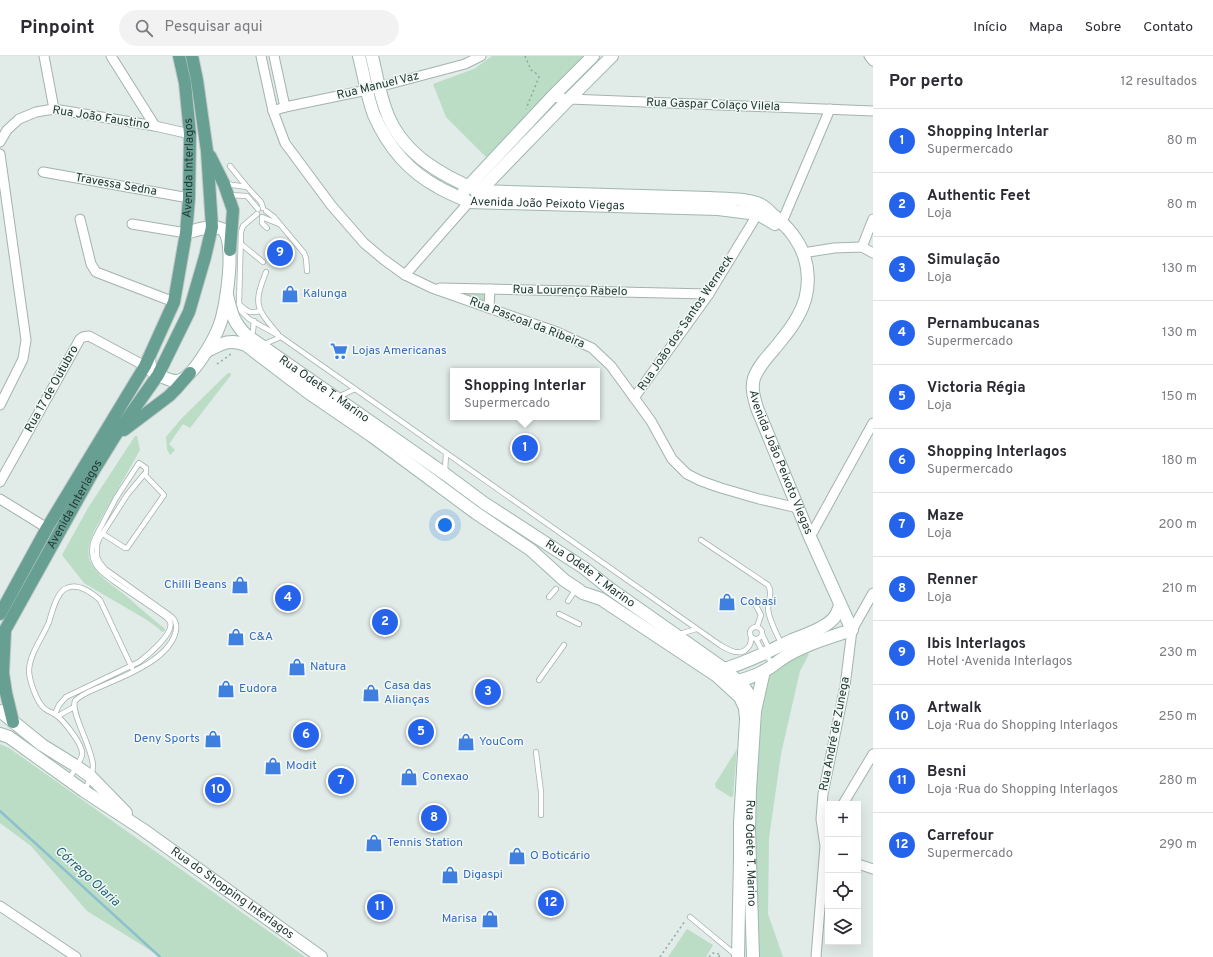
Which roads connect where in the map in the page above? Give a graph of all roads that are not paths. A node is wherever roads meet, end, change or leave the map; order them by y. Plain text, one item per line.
1 (44, 56) edge
2 (111, 56) edge
3 (179, 56) edge
4 (192, 56) edge
5 (261, 56) edge
6 (274, 56) edge
7 (359, 56) edge
8 (372, 56) edge
9 (480, 56) edge
10 (593, 56) edge
11 (612, 56) edge
12 (869, 56) edge
13 (464, 60) edge
14 (873, 61) edge
15 (379, 87) junction
16 (367, 90) junction
17 (552, 97) junction
18 (569, 99) junction
19 (285, 107) junction
20 (54, 109) junction
21 (830, 109) junction
22 (273, 111) junction
23 (873, 111) edge
24 (155, 126) junction
25 (190, 134) junction
26 (0, 142) edge
27 (207, 151) junction
28 (0, 154) edge
29 (230, 166) dead end
30 (43, 172) dead end
31 (224, 184) junction
32 (247, 187) junction
33 (474, 189) junction
34 (229, 195) junction
35 (189, 198) junction
36 (464, 199) junction
37 (261, 210) junction
38 (760, 210) junction
39 (262, 217) junction
40 (80, 219) dead end
41 (873, 219) edge
42 (782, 222) junction
43 (132, 224) dead end
44 (279, 224) junction
45 (212, 227) junction
46 (267, 228) dead end
47 (186, 233) junction
48 (241, 244) junction
49 (862, 247) junction
50 (230, 250) junction
51 (803, 253) junction
52 (873, 253) edge
53 (263, 262) dead end
54 (307, 271) dead end
55 (266, 272) dead end
56 (405, 275) junction
57 (432, 288) junction
58 (490, 289) junction
59 (709, 294) junction
60 (227, 295) junction
61 (174, 302) junction
62 (239, 304) junction
63 (490, 308) junction
64 (260, 311) junction
65 (254, 321) junction
66 (280, 337) junction
67 (255, 342) junction
68 (207, 351) junction
69 (147, 361) junction
70 (190, 373) junction
71 (158, 376) junction
72 (355, 389) junction
73 (336, 398) junction
74 (634, 398) junction
75 (0, 405) edge
76 (873, 423) edge
77 (115, 436) junction
78 (446, 453) junction
79 (133, 471) junction
80 (445, 474) junction
81 (145, 475) junction
82 (140, 480) junction
83 (0, 482) edge
84 (0, 499) edge
85 (798, 508) junction
86 (46, 528) junction
87 (102, 534) junction
88 (810, 537) junction
89 (701, 540) dead end
90 (562, 554) junction
91 (583, 567) junction
92 (552, 569) junction
93 (560, 584) junction
94 (576, 588) junction
95 (873, 593) edge
96 (549, 597) dead end
97 (568, 601) dead end
98 (754, 602) dead end
99 (840, 605) junction
100 (0, 614) edge
101 (559, 614) dead end
102 (172, 617) junction
103 (167, 618) junction
104 (579, 624) dead end
105 (756, 627) junction
106 (696, 629) junction
107 (852, 630) junction
108 (3, 634) edge
109 (762, 634) junction
110 (675, 636) junction
111 (754, 638) junction
112 (564, 645) dead end
113 (767, 652) junction
114 (777, 659) junction
115 (131, 666) junction
116 (133, 672) junction
117 (722, 676) junction
118 (539, 680) dead end
119 (738, 681) junction
120 (74, 707) junction
121 (0, 711) edge
122 (755, 711) junction
123 (56, 715) junction
124 (13, 722) junction
125 (0, 734) edge
126 (536, 752) dead end
127 (873, 754) edge
128 (76, 766) junction
129 (90, 776) junction
130 (68, 779) junction
131 (84, 791) junction
132 (844, 801) edge
133 (541, 815) dead end
134 (825, 829) edge
135 (142, 830) junction
136 (861, 865) edge
137 (825, 866) edge
138 (873, 869) edge
139 (0, 906) edge
140 (689, 917) road end
141 (76, 957) edge
142 (321, 957) edge
143 (738, 957) edge
144 (753, 957) edge
145 (816, 957) edge

1 - 20 street
2 - 24 street
3 - 25 main road, Avenida Interlagos
4 - 27 main road, Avenida Interlagos
5 - 22 street, Rua Pascoal da Ribeira
6 - 19 street
7 - 16 street, Avenida João Peixoto Viegas
8 - 15 street, Avenida João Peixoto Viegas
9 - 13 street, Rua Manuel Vaz
10 - 17 street
11 - 18 street
12 - 14 street
13 - 15 street, Rua Manuel Vaz
15 - 16 street, Rua Manuel Vaz
15 - 33 street, Avenida João Peixoto Viegas
16 - 19 street, Rua Manuel Vaz
16 - 36 street, Avenida João Peixoto Viegas
17 - 18 street, Rua Gaspar Colaço Vilela
17 - 33 street
18 - 21 street, Rua Gaspar Colaço Vilela
18 - 33 street
19 - 22 street, Rua Manuel Vaz
20 - 24 street, Rua João Faustino
20 - 26 street, Rua João Faustino
21 - 23 street, Rua Gaspar Colaço Vilela
21 - 42 street
22 - 56 street, Rua Pascoal da Ribeira
24 - 25 street, Rua João Faustino
25 - 35 main road, Avenida Interlagos
27 - 31 main road
27 - 45 main road, Avenida Interlagos
28 - 75 street
29 - 32 lane
30 - 35 street, Travessa Sedna
31 - 32 lane
31 - 34 main road
32 - 37 lane
33 - 36 street
33 - 38 street, Avenida João Peixoto Viegas
34 - 37 lane
34 - 50 main road
35 - 47 main road, Avenida Interlagos
36 - 38 street, Avenida João Peixoto Viegas
36 - 56 street
37 - 39 lane
37 - 39 lane
37 - 44 lane
37 - 48 lane
38 - 42 street, Avenida João Peixoto Viegas
38 - 51 street, Avenida João Peixoto Viegas
38 - 59 street, Rua João dos Santos Werneck
39 - 44 lane
39 - 46 lane
40 - 61 street
41 - 49 street
42 - 51 street, Avenida João Peixoto Viegas
43 - 47 street
44 - 54 lane
45 - 47 street, Avenida Interlagos
45 - 50 street
45 - 71 main road, Avenida Interlagos
47 - 61 main road, Avenida Interlagos
48 - 53 lane
48 - 62 lane
49 - 51 street
49 - 52 street
50 - 60 street
51 - 85 street, Avenida João Peixoto Viegas
55 - 64 lane
56 - 57 street, Rua Pascoal da Ribeira
57 - 58 street, Rua Lourenço Rabelo
57 - 63 street, Rua Pascoal da Ribeira
58 - 59 street, Rua Lourenço Rabelo
58 - 63 street
59 - 74 street, Rua João dos Santos Werneck
60 - 67 street, Rua Odete T. Marino
60 - 68 street
61 - 69 main road, Avenida Interlagos
62 - 64 lane
62 - 65 lane
63 - 74 street, Rua Pascoal da Ribeira
64 - 66 lane
65 - 66 lane
65 - 67 lane
66 - 67 lane
66 - 72 lane
67 - 73 street, Rua Odete T. Marino
68 - 70 street
68 - 92 street, Rua Odete T. Marino
69 - 71 street
69 - 83 street, Rua 17 de Outubro
69 - 86 main road, Avenida Interlagos
70 - 71 street
70 - 77 main road
71 - 77 main road, Avenida Interlagos
72 - 73 lane
72 - 78 lane
73 - 80 street, Rua Odete T. Marino
74 - 85 street, Rua Pascoal da Ribeira
76 - 88 street
77 - 108 main road, Avenida Interlagos
78 - 80 lane
78 - 106 lane
79 - 81 lane
79 - 82 lane
79 - 103 lane
80 - 90 street, Rua Odete T. Marino
81 - 82 lane
81 - 87 lane
82 - 87 lane
84 - 86 street
85 - 88 street, Avenida João Peixoto Viegas
86 - 100 main road, Avenida Interlagos
87 - 102 lane
88 - 99 street, Avenida João Peixoto Viegas
89 - 114 lane
90 - 91 street, Rua Odete T. Marino
90 - 92 street
91 - 93 street
91 - 94 street
91 - 110 street, Rua Odete T. Marino
92 - 93 street, Rua Odete T. Marino
93 - 94 street, Rua Odete T. Marino
93 - 96 lane
94 - 97 lane
94 - 117 street, Rua Odete T. Marino
95 - 107 street
98 - 105 lane
99 - 107 street, Avenida João Peixoto Viegas
99 - 114 street
101 - 104 lane
102 - 103 lane
102 - 116 lane
103 - 115 lane
105 - 109 lane
105 - 111 lane
106 - 110 lane
106 - 111 lane
107 - 114 street
107 - 134 street, Rua André de Zunega
108 - 124 main road
109 - 111 lane
109 - 113 lane
110 - 117 street, Rua Odete T. Marino
111 - 113 lane
112 - 118 lane
113 - 114 street
113 - 114 lane
113 - 117 street
114 - 119 street
114 - 122 street
115 - 116 lane
115 - 123 lane
115 - 123 lane
116 - 120 lane
117 - 119 street, Rua Odete T. Marino
117 - 143 street, Rua Odete T. Marino
119 - 122 street, Rua Odete T. Marino
120 - 123 lane
120 - 129 lane
121 - 124 street, Rua do Shopping Interlagos
122 - 144 street, Rua Odete T. Marino
123 - 128 lane
124 - 128 street, Rua do Shopping Interlagos
125 - 130 street, Rua do Shopping Interlagos
126 - 133 lane
127 - 132 street
128 - 129 street, Rua do Shopping Interlagos
128 - 130 lane
129 - 131 lane
129 - 135 street, Rua do Shopping Interlagos
130 - 131 street, Rua do Shopping Interlagos
131 - 135 street, Rua do Shopping Interlagos
135 - 142 street, Rua do Shopping Interlagos
136 - 138 street
137 - 145 street, Rua André de Zunega
139 - 141 street
140 - 143 lane

